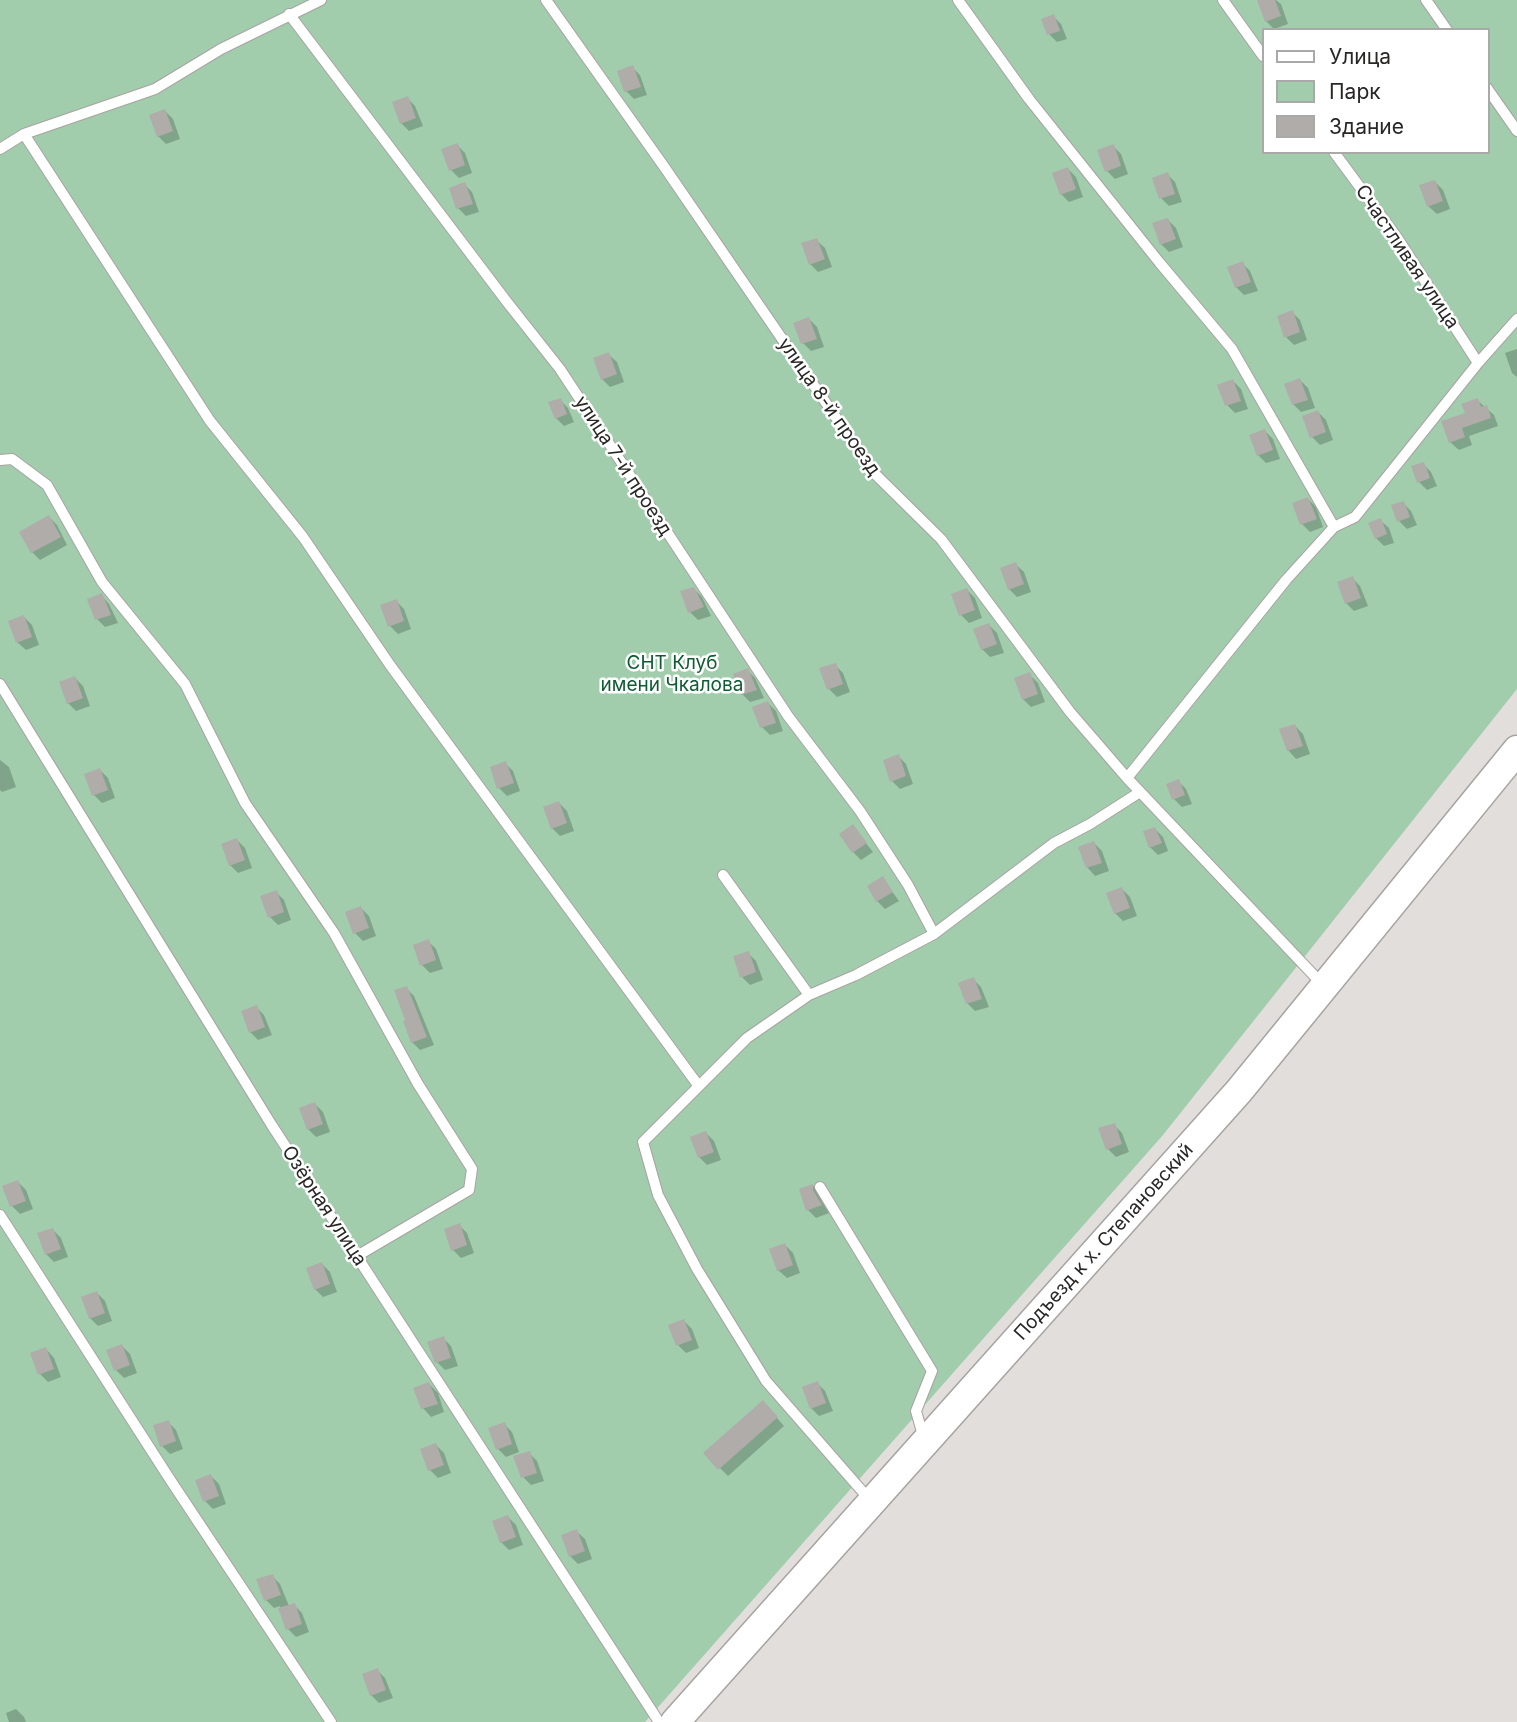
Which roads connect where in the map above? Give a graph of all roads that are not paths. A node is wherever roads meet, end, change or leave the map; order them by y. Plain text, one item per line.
1 (321, 0) edge
2 (546, 0) edge
3 (958, 0) edge
4 (1223, 0) edge
5 (1426, 0) edge
6 (289, 14) junction
7 (1446, 28) edge
8 (1262, 55) edge
9 (1489, 91) edge
10 (1517, 131) edge
11 (24, 134) junction
12 (0, 149) edge
13 (1335, 154) edge
14 (1517, 319) edge
15 (1478, 363) junction
16 (0, 460) edge
17 (1334, 527) junction
18 (0, 684) edge
19 (1517, 750) edge
20 (1127, 778) junction
21 (1140, 792) junction
22 (723, 875) dead end
23 (934, 934) junction
24 (1324, 986) junction
25 (809, 995) junction
26 (698, 1085) junction
27 (820, 1187) dead end
28 (0, 1215) edge
29 (357, 1256) junction
30 (925, 1442) junction
31 (871, 1502) junction
32 (331, 1722) edge
33 (659, 1722) edge
34 (675, 1722) edge

1 - 6 lane
2 - 20 lane, улица 8-й проезд
3 - 17 lane
4 - 8 lane
5 - 7 lane
6 - 11 lane
6 - 23 lane, улица 7-й проезд
9 - 10 lane
11 - 12 lane
11 - 26 lane
13 - 15 lane, Счастливая улица
14 - 15 lane
15 - 17 lane
16 - 29 lane
17 - 20 lane
18 - 29 lane, Озёрная улица
19 - 24 street, Подъезд к х. Степановский
20 - 21 lane, улица 8-й проезд
21 - 23 lane
21 - 24 lane, улица 8-й проезд
22 - 25 lane
23 - 25 lane
24 - 30 street, Подъезд к х. Степановский
25 - 26 lane
26 - 31 lane
27 - 30 lane
28 - 32 lane
29 - 33 lane, Озёрная улица
30 - 31 street, Подъезд к х. Степановский
31 - 34 street, Подъезд к х. Степановский

